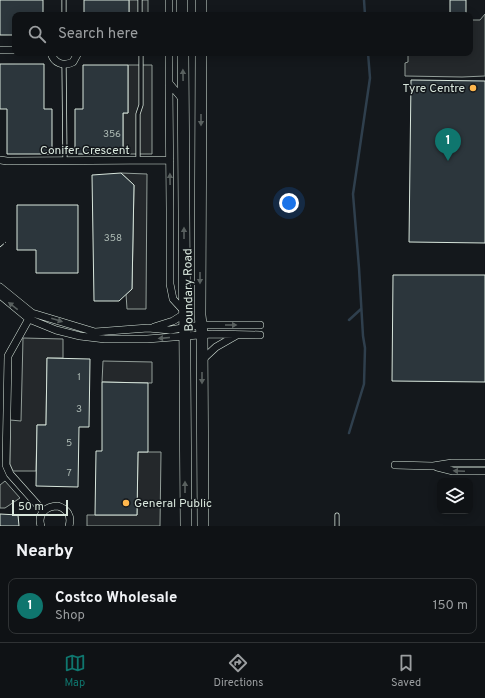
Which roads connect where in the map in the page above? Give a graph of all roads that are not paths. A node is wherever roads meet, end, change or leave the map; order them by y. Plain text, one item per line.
1 (64, 0) edge
2 (140, 0) edge
3 (169, 0) edge
4 (201, 0) edge
5 (64, 12) edge
6 (140, 12) edge
7 (169, 12) edge
8 (201, 12) edge
9 (0, 50) edge
10 (12, 50) edge
11 (53, 56) edge
12 (76, 56) edge
13 (141, 56) edge
14 (170, 56) edge
15 (183, 56) edge
16 (201, 56) edge
17 (64, 64) junction
18 (169, 83) junction
19 (184, 101) junction
20 (0, 160) edge
21 (170, 160) junction
22 (65, 161) junction
23 (138, 161) junction
24 (0, 287) edge
25 (0, 295) edge
26 (184, 313) junction
27 (31, 316) junction
28 (260, 325) dead end
29 (148, 328) junction
30 (202, 330) junction
31 (185, 332) junction
32 (239, 334) junction
33 (260, 334) dead end
34 (202, 360) junction
35 (485, 463) edge
36 (395, 465) dead end
37 (433, 466) junction
38 (485, 471) edge
39 (43, 511) junction
40 (338, 515) dead end
41 (41, 526) edge
42 (69, 526) edge
43 (186, 526) edge
44 (203, 526) edge
45 (337, 526) edge

1 - 5 lane
2 - 6 lane
3 - 7 street
4 - 8 main road
9 - 10 street
11 - 17 street
12 - 17 street
13 - 23 lane
14 - 18 street
19 -> 15 main road, Boundary Road
16 -> 30 main road, Boundary Road
17 - 22 lane
18 - 19 street
18 - 21 street
26 -> 19 main road, Boundary Road
20 - 22 street, Conifer Crescent
21 - 23 street, Conifer Crescent
26 -> 21 street
22 - 23 street, Conifer Crescent
24 - 27 street
27 -> 25 street
26 - 29 street
26 - 31 main road, Boundary Road
27 -> 29 street
31 -> 27 street
27 - 39 street
30 -> 28 street
29 - 31 street
30 - 31 street
30 - 32 street
30 - 34 main road, Boundary Road
43 -> 31 main road, Boundary Road
32 - 33 street
32 - 34 street
34 -> 44 main road, Boundary Road
35 - 37 street
36 - 37 street
38 -> 37 street
39 - 41 street
39 - 42 street
40 - 45 lane

